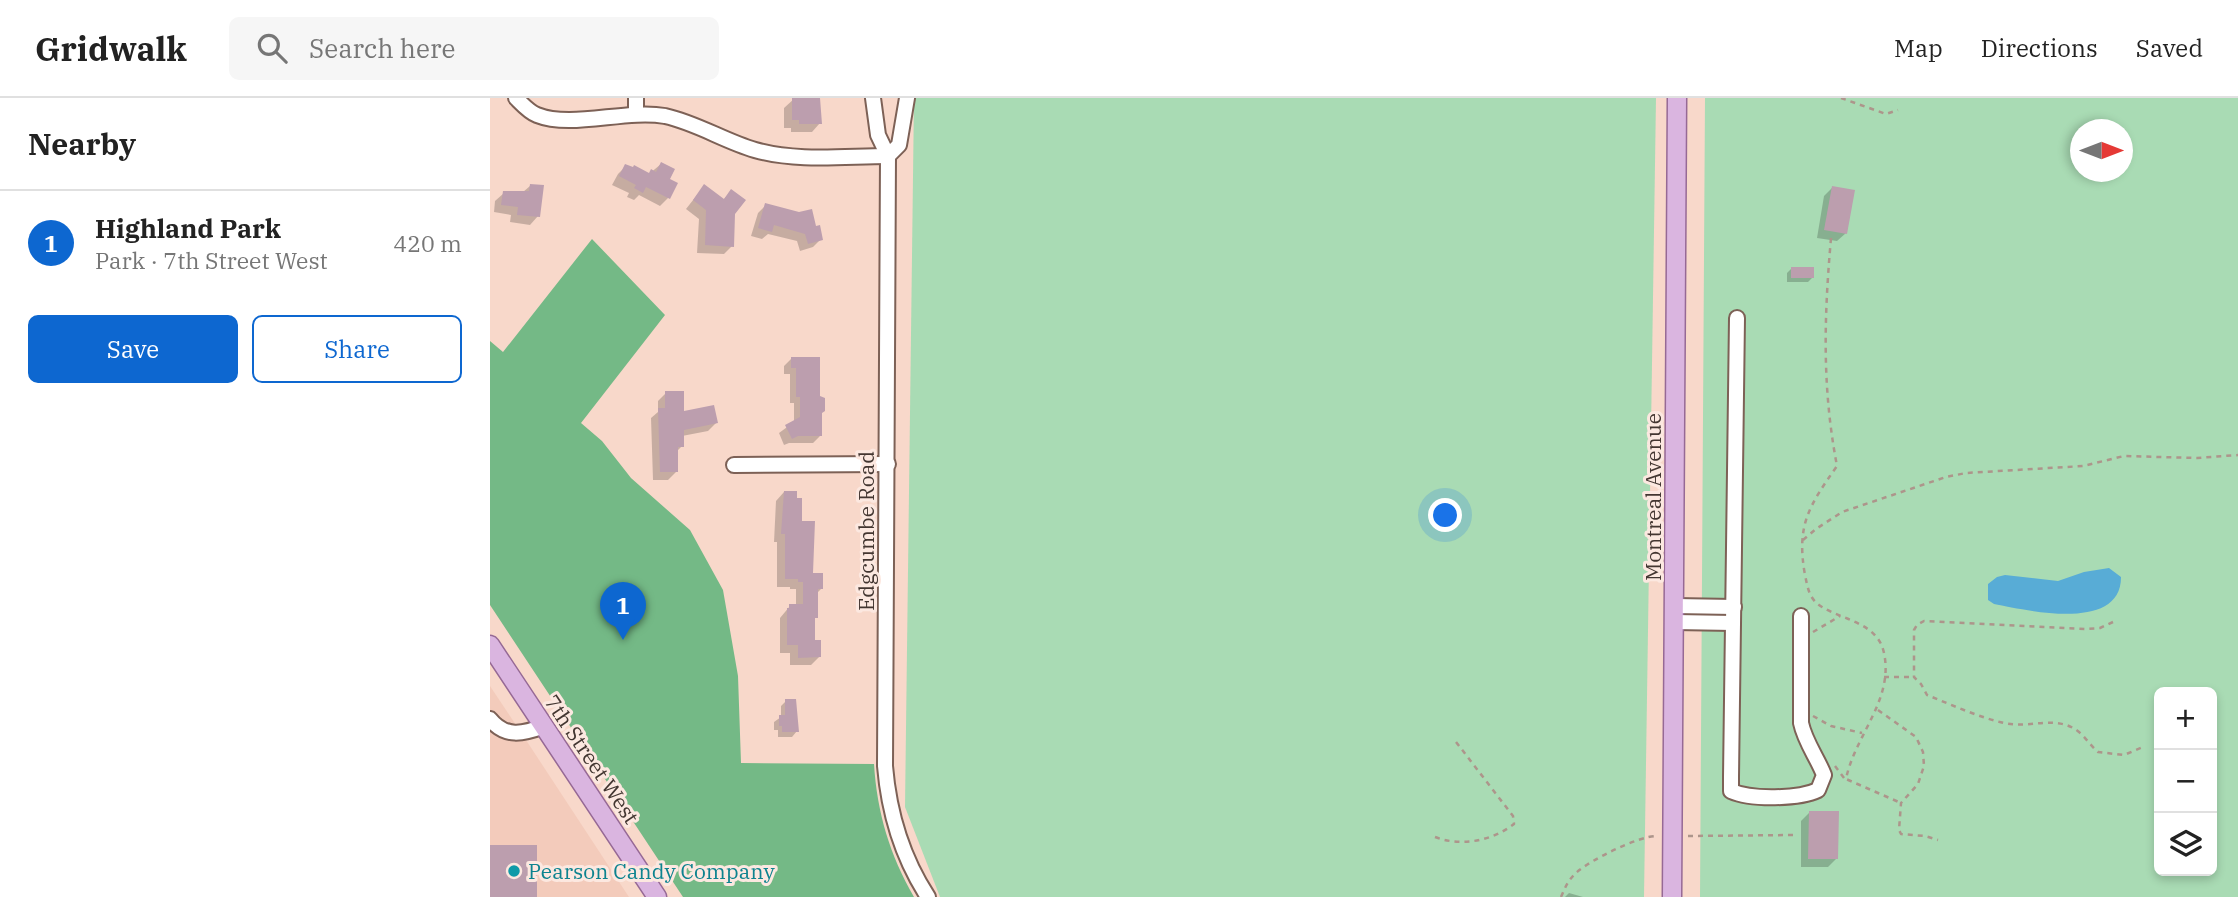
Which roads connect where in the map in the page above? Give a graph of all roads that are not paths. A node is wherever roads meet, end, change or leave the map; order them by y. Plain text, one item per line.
1 (516, 98) edge
2 (636, 98) edge
3 (873, 98) edge
4 (907, 98) edge
5 (1677, 98) edge
6 (636, 114) junction
7 (888, 156) junction
8 (1737, 318) dead end
9 (888, 464) junction
10 (734, 465) dead end
11 (1734, 607) junction
12 (1675, 614) junction
13 (1808, 616) road end
14 (1733, 623) junction
15 (490, 645) edge
16 (490, 719) edge
17 (544, 726) junction
18 (657, 897) edge
19 (928, 897) edge
20 (1672, 897) edge

1 - 6 street
2 - 6 street
3 - 7 street, Edgcumbe Road
4 - 7 street, Edgcumbe Road
5 - 12 main road, Montreal Avenue
6 - 7 street
7 - 9 street, Edgcumbe Road
8 - 11 street
9 - 10 street
9 - 19 street, Edgcumbe Road
11 - 12 street
11 - 14 street
12 - 14 street
12 - 20 main road, Montreal Avenue
13 - 14 street
15 - 17 main road, 7th Street West
16 - 17 street
17 - 18 main road, 7th Street West

